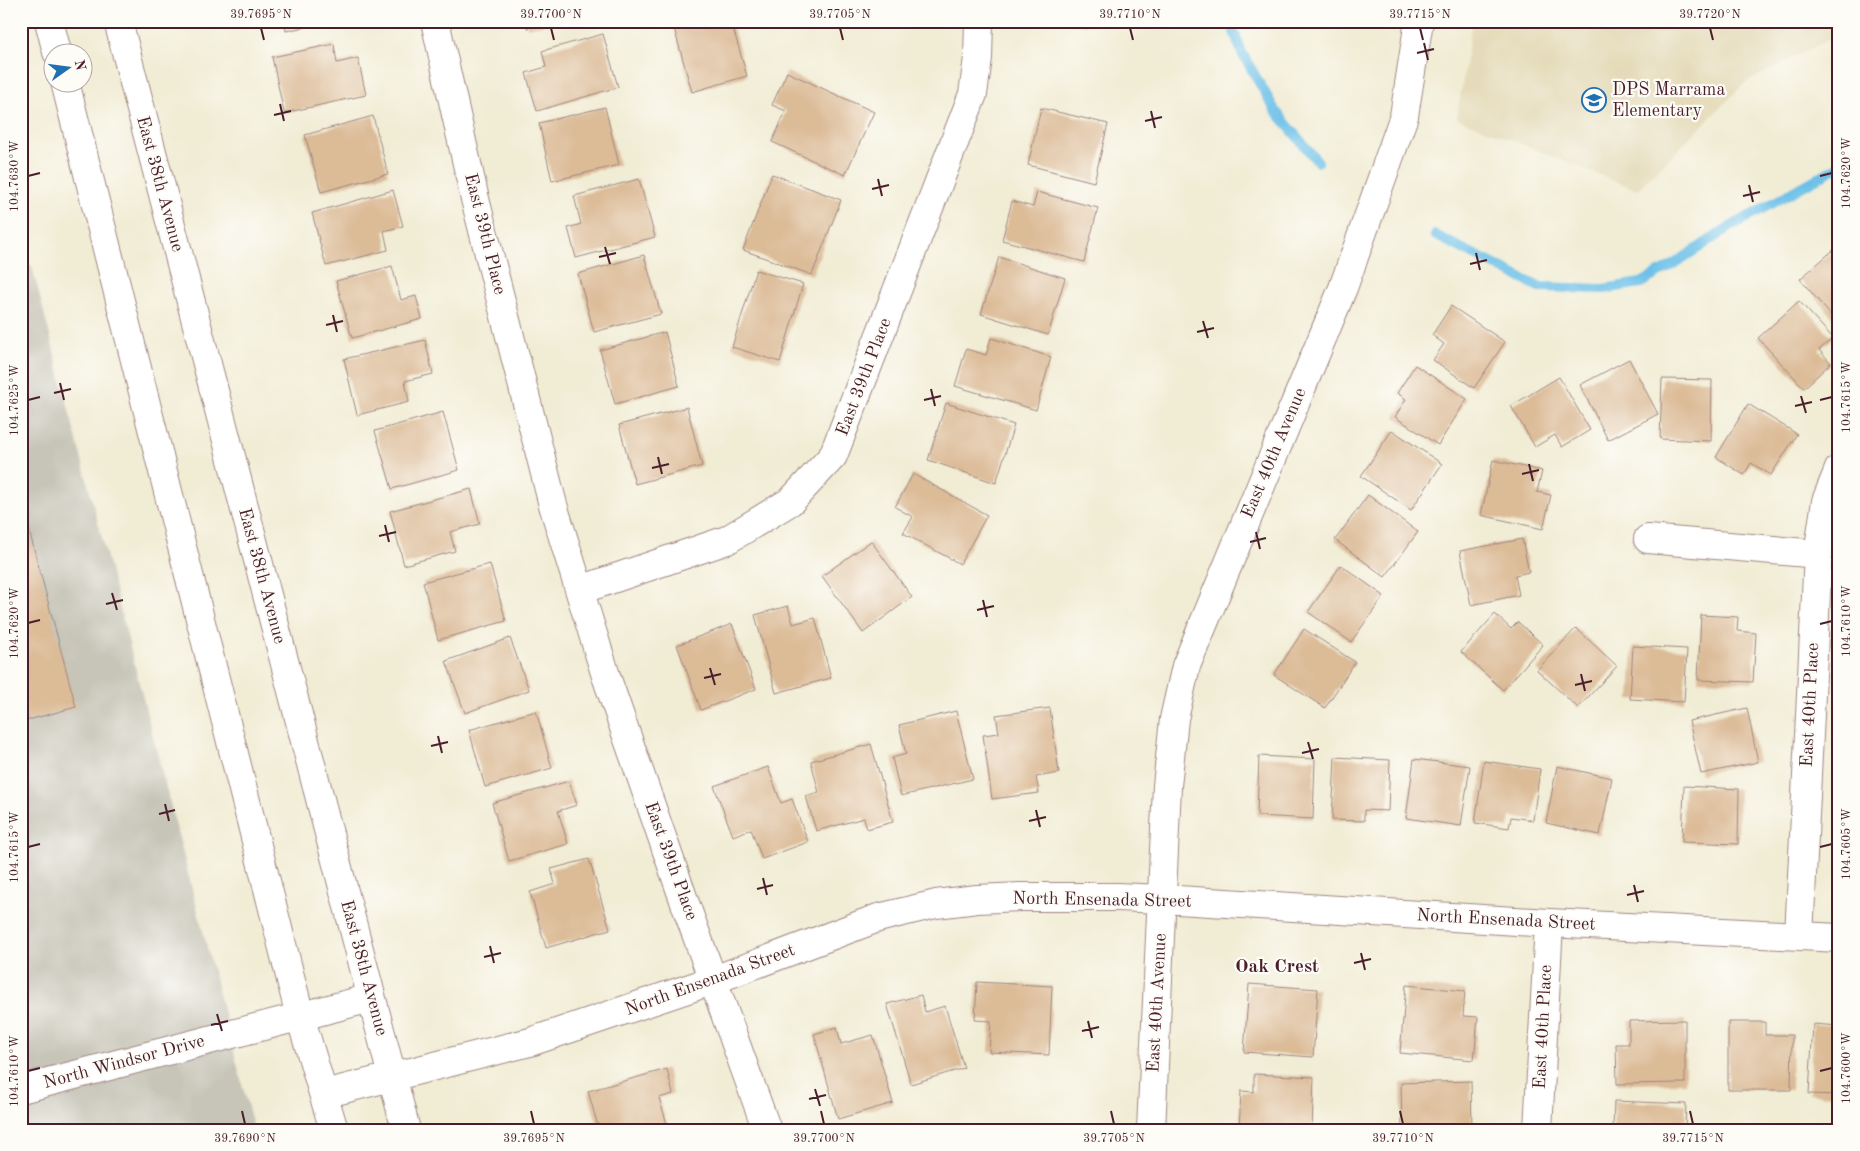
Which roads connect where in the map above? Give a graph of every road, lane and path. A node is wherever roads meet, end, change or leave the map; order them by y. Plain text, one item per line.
1 (49, 21) edge
2 (118, 21) edge
3 (435, 21) edge
4 (979, 21) edge
5 (1419, 21) edge
6 (54, 42) edge
7 (68, 92) edge
8 (1839, 469) edge
9 (1648, 540) dead end
10 (1818, 554) junction
11 (580, 590) junction
12 (1162, 899) junction
13 (1549, 923) junction
14 (1799, 936) junction
15 (1839, 938) edge
16 (714, 980) junction
17 (372, 998) junction
18 (300, 1016) junction
19 (392, 1077) junction
20 (21, 1089) edge
21 (324, 1094) junction
22 (334, 1130) edge
23 (406, 1130) edge
24 (768, 1130) edge
25 (1151, 1130) edge
26 (1538, 1130) edge

1 - 6 street
2 - 17 street, East 38th Avenue
3 - 11 street, East 39th Place
4 - 11 street, East 39th Place
5 - 12 street, East 40th Avenue
7 - 18 street
8 - 10 street, East 40th Place
9 - 10 street
10 - 14 street, East 40th Place
11 - 16 street, East 39th Place
12 - 13 street, North Ensenada Street
12 - 16 street, North Ensenada Street
12 - 25 street, East 40th Avenue
13 - 14 street, North Ensenada Street
13 - 26 street, East 40th Place
14 - 15 street, North Ensenada Street
16 - 19 street, North Ensenada Street
16 - 24 street, East 39th Place
17 - 18 street, North Windsor Drive
17 - 19 street, East 38th Avenue
18 - 20 street, North Windsor Drive
18 - 21 street
19 - 21 street, North Ensenada Street
19 - 23 street, East 38th Avenue
21 - 22 street

